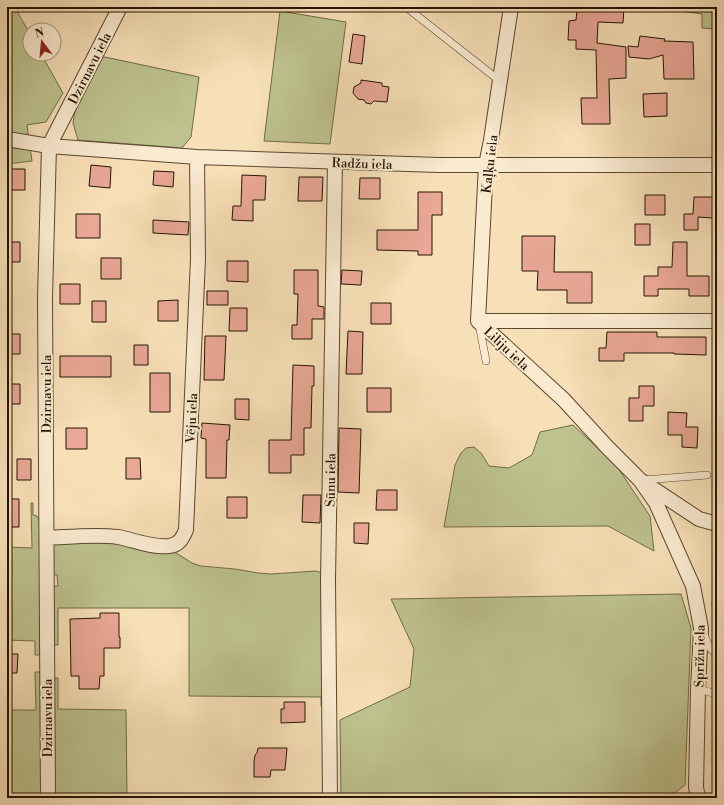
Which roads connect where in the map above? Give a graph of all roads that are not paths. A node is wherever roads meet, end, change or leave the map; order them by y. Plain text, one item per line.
1 (120, 7) edge
2 (406, 7) edge
3 (511, 7) edge
4 (500, 81) junction
5 (7, 139) edge
6 (49, 146) junction
7 (197, 157) junction
8 (335, 162) junction
9 (486, 165) junction
10 (717, 165) edge
11 (478, 321) junction
12 (717, 321) edge
13 (486, 361) dead end
14 (707, 475) dead end
15 (640, 480) junction
16 (717, 524) edge
17 (47, 538) junction
18 (701, 628) junction
19 (717, 655) edge
20 (698, 689) junction
21 (717, 694) edge
22 (48, 798) edge
23 (330, 798) edge
24 (698, 798) edge

1 - 6 street, Dzirnavu iela
2 - 4 lane
3 - 4 street, Kaļķu iela
4 - 9 street, Kaļķu iela
5 - 6 street, Radžu iela
6 - 7 street, Radžu iela
6 - 17 street, Dzirnavu iela
7 - 8 street, Radžu iela
7 - 17 street, Vēju iela
8 - 9 street, Radžu iela
8 - 23 street, Sūnu iela
9 - 10 street, Radžu iela
9 - 11 street, Kaļķu iela
11 - 12 street, Liliju iela
11 - 13 lane
11 - 15 street, Liliju iela
14 - 15 lane
15 - 16 street, Liliju iela
15 - 18 street, Sprīžu iela
17 - 22 street, Dzirnavu iela
18 - 19 lane
18 - 20 street, Sprīžu iela
20 - 21 lane
20 - 24 street, Sprīžu iela

